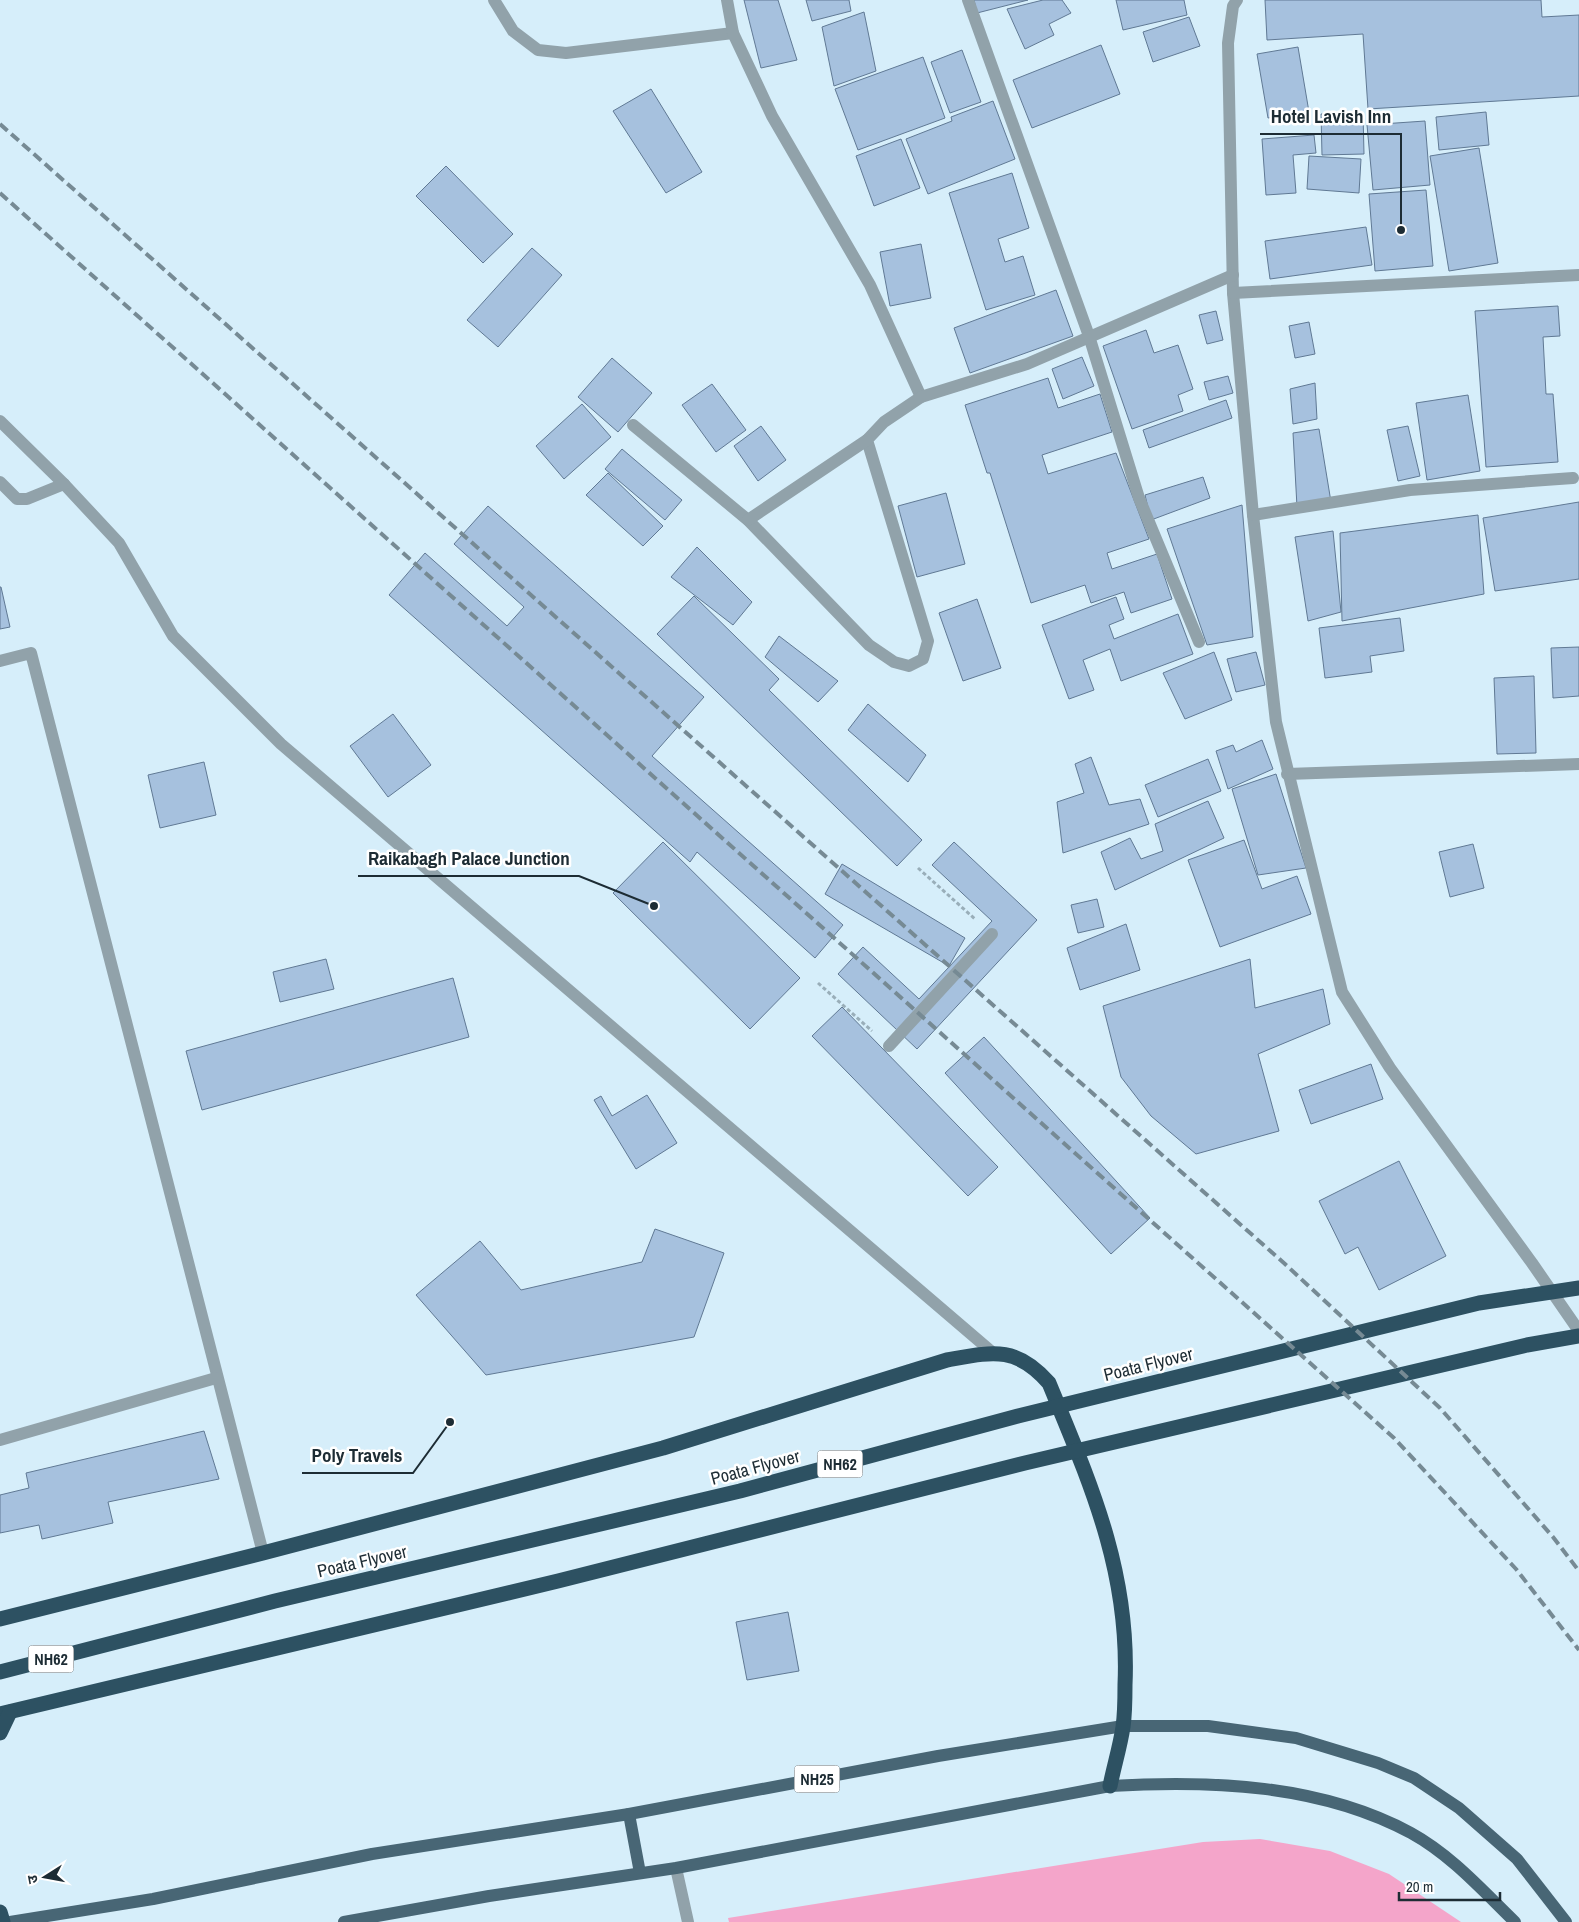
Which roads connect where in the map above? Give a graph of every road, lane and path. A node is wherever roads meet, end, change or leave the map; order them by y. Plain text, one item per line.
1 (494, 0) edge
2 (727, 0) edge
3 (968, 0) edge
4 (1233, 2) edge
5 (733, 32) junction
6 (1233, 275) junction
7 (1579, 275) edge
8 (1233, 293) junction
9 (1089, 336) junction
10 (921, 397) junction
11 (0, 420) edge
12 (633, 425) dead end
13 (867, 440) junction
14 (1574, 478) dead end
15 (0, 482) edge
16 (64, 484) junction
17 (1253, 514) junction
18 (748, 520) junction
19 (1199, 642) dead end
20 (0, 660) edge
21 (1579, 764) edge
22 (1287, 774) junction
23 (918, 868) dead end
24 (992, 934) joint
25 (818, 983) dead end
26 (889, 1046) joint
27 (1579, 1288) edge
28 (1579, 1331) edge
29 (1579, 1336) edge
30 (992, 1352) junction
31 (216, 1378) junction
32 (0, 1440) edge
33 (263, 1553) junction
34 (0, 1619) edge
35 (0, 1672) edge
36 (5, 1713) edge
37 (1124, 1726) junction
38 (0, 1733) edge
39 (1110, 1786) junction
40 (629, 1814) junction
41 (676, 1868) junction
42 (640, 1873) junction
43 (0, 1912) edge
44 (3, 1922) edge
45 (10, 1922) edge
46 (344, 1922) edge
47 (688, 1922) edge
48 (1515, 1922) edge
49 (1566, 1922) edge

1 - 5 street
2 - 5 street
3 - 9 street
4 - 6 street
5 - 10 street
6 - 8 street
6 - 9 street
7 - 8 street
8 - 17 street
9 - 10 street
9 - 19 street
10 - 13 street
11 - 16 street
12 - 18 street
13 - 18 street
13 - 18 street
14 - 17 street
15 - 16 street
16 - 30 street
17 - 22 street
20 - 31 street
21 - 22 street
22 - 28 street
23 - 24 path
24 - 26 street
25 - 26 path
27 - 35 highway, Poata Flyover / NH62
29 - 36 highway, NH62
30 - 33 highway
30 - 37 highway
31 - 32 street
31 - 33 street
33 - 34 highway
36 - 38 highway
37 - 39 highway
37 - 40 main road, NH25
37 - 49 main road, NH25
39 - 41 main road
39 - 48 main road
40 - 42 main road
40 - 45 main road, NH25
41 - 42 main road
41 - 47 street
42 - 46 main road
43 - 44 highway

